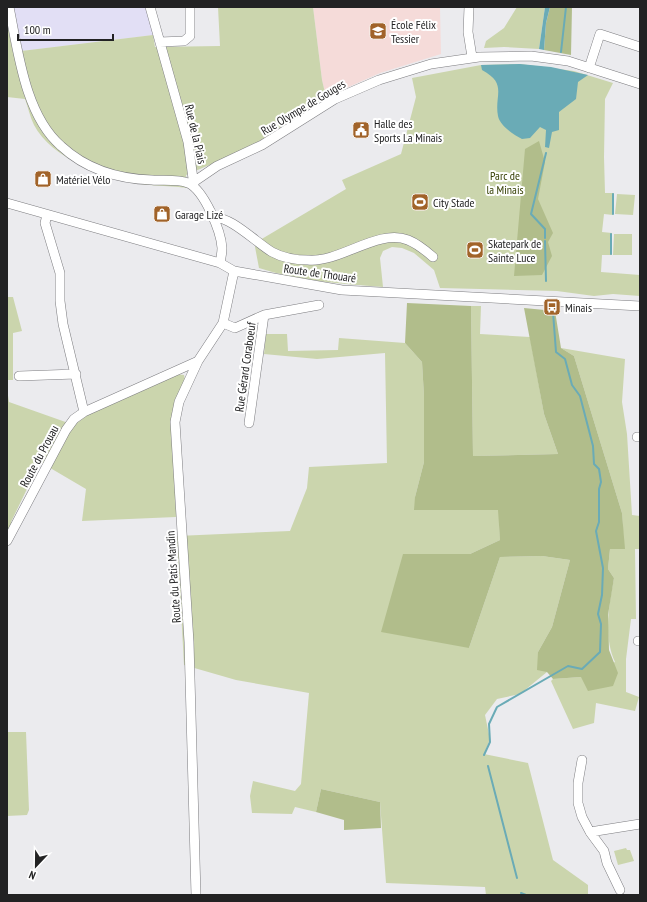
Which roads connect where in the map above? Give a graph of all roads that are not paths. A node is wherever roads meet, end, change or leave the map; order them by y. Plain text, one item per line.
1 (9, 7) edge
2 (150, 7) edge
3 (190, 7) edge
4 (469, 7) edge
5 (160, 42) junction
6 (640, 47) edge
7 (472, 57) junction
8 (589, 68) junction
9 (640, 84) edge
10 (194, 184) junction
11 (7, 203) edge
12 (47, 215) junction
13 (213, 218) junction
14 (433, 257) dead end
15 (220, 263) junction
16 (234, 271) junction
17 (318, 305) dead end
18 (640, 306) edge
19 (264, 315) junction
20 (223, 323) junction
21 (198, 361) junction
22 (76, 374) junction
23 (19, 376) dead end
24 (84, 412) junction
25 (249, 423) dead end
26 (7, 541) edge
27 (582, 760) dead end
28 (640, 824) edge
29 (590, 832) junction
30 (620, 890) dead end
31 (196, 895) edge

1 - 10 street
2 - 5 street, Rue de la Piais
3 - 5 street
4 - 7 street
5 - 10 street, Rue de la Piais
6 - 8 street
7 - 8 street, Rue Olympe de Gouges
7 - 10 street, Rue Olympe de Gouges
8 - 9 street, Rue Olympe de Gouges
10 - 13 street, Rue de la Piais
11 - 12 street, Route de Thouaré
12 - 15 street, Route de Thouaré
12 - 22 street
13 - 14 street
13 - 15 street, Rue de la Piais
15 - 16 street, Route de Thouaré
16 - 18 street, Route de Thouaré
16 - 20 street, Route du Patis Mandin
17 - 19 street, Rue Gérard Coraboeuf
19 - 20 street, Rue Gérard Coraboeuf
19 - 25 street, Rue Gérard Coraboeuf
20 - 21 street, Route du Patis Mandin
21 - 24 street, Route du Prouau
21 - 31 street, Route du Patis Mandin
22 - 23 street
22 - 24 street
24 - 26 street, Route du Prouau
27 - 29 street
28 - 29 street
29 - 30 street

